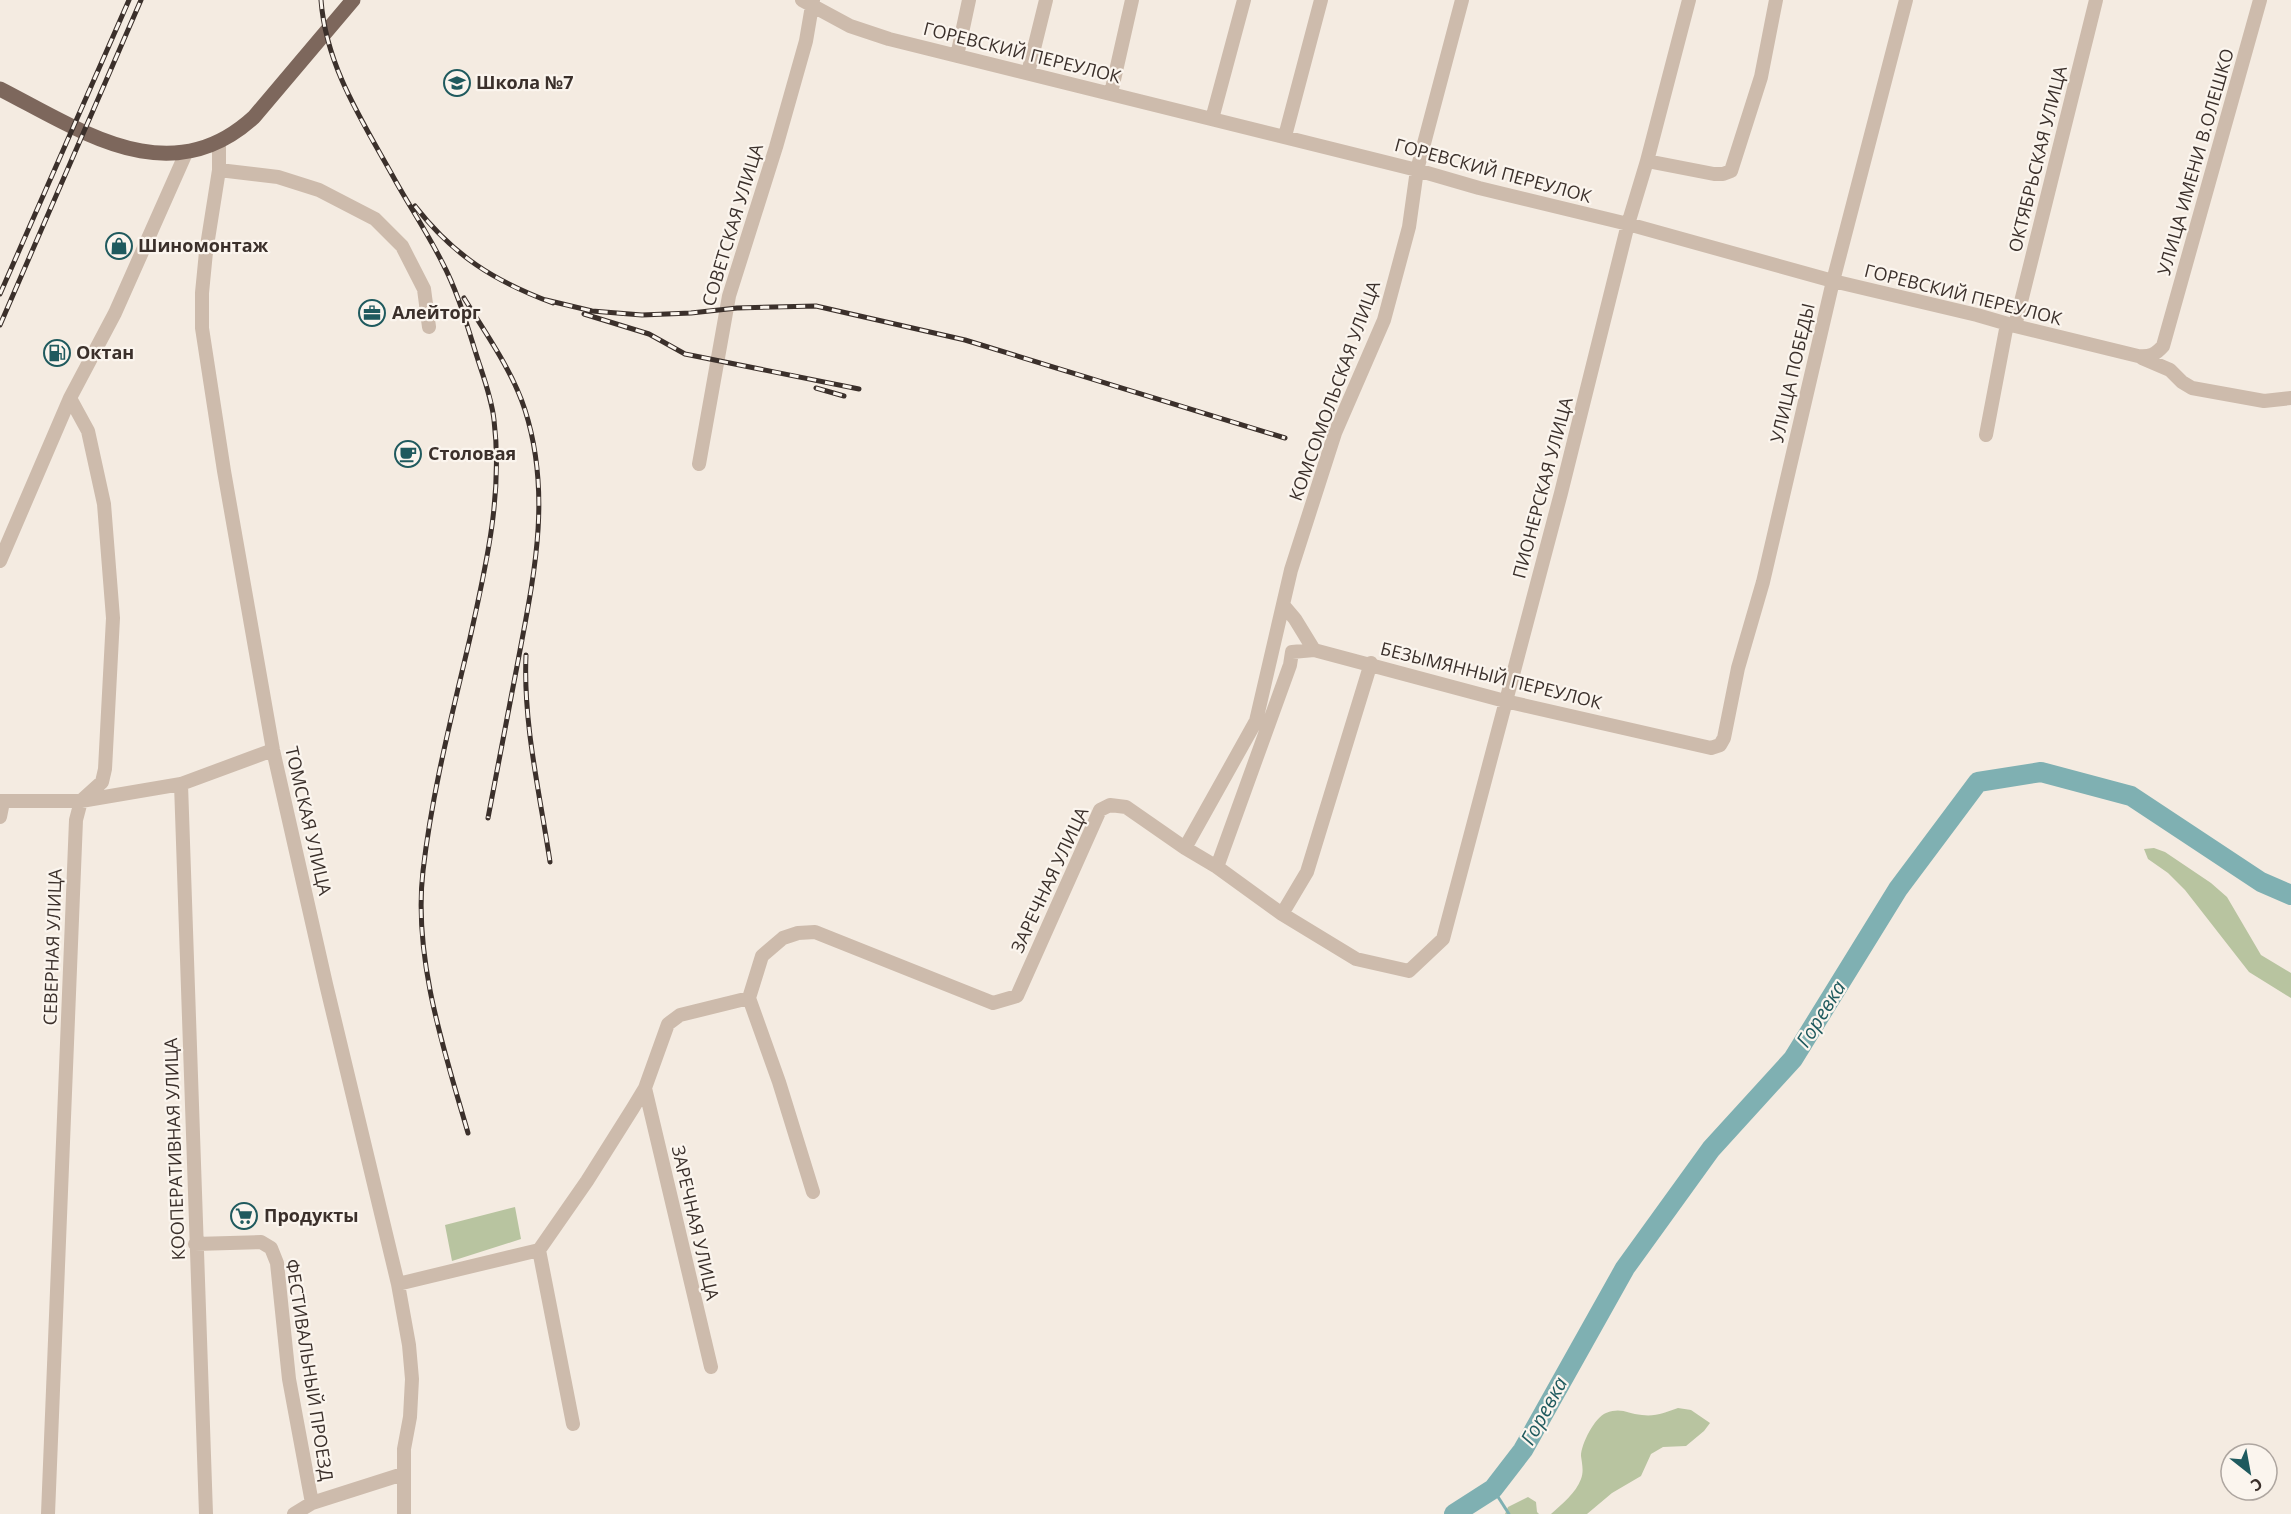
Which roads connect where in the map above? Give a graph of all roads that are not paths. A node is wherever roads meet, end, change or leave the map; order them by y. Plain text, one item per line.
1 (353, 0) edge
2 (969, 0) edge
3 (1046, 0) edge
4 (1132, 0) edge
5 (1244, 0) edge
6 (1321, 0) edge
7 (1462, 0) edge
8 (1689, 0) edge
9 (1776, 0) edge
10 (1906, 0) edge
11 (2096, 0) edge
12 (2260, 0) edge
13 (809, 2) edge
14 (957, 56) junction
15 (1028, 73) junction
16 (0, 89) edge
17 (1111, 93) junction
18 (1212, 118) junction
19 (1285, 136) junction
20 (219, 143) junction
21 (186, 153) junction
22 (1647, 161) junction
23 (219, 170) junction
24 (1418, 170) junction
25 (1628, 224) junction
26 (1833, 281) junction
27 (2011, 325) junction
28 (429, 327) dead end
29 (2138, 356) junction
30 (70, 398) junction
31 (2291, 398) edge
32 (1986, 435) dead end
33 (699, 464) dead end
34 (0, 561) edge
35 (1284, 606) junction
36 (1314, 650) junction
37 (1371, 663) junction
38 (1505, 701) junction
39 (1711, 748) joint
40 (273, 750) junction
41 (181, 784) junction
42 (1, 801) edge
43 (81, 801) junction
44 (0, 817) edge
45 (1185, 848) junction
46 (1217, 867) junction
47 (1282, 914) junction
48 (1409, 971) joint
49 (749, 998) junction
50 (645, 1088) junction
51 (813, 1192) dead end
52 (195, 1244) junction
53 (539, 1250) junction
54 (398, 1284) junction
55 (711, 1367) dead end
56 (573, 1424) dead end
57 (403, 1474) junction
58 (312, 1503) junction
59 (48, 1514) edge
60 (206, 1514) edge
61 (294, 1514) edge
62 (404, 1514) edge

1 - 20 main road
2 - 14 street
3 - 15 street
4 - 17 street
5 - 18 street
6 - 19 street
7 - 24 street, КОМСОМОЛЬСКАЯ УЛИЦА
8 - 22 street, ПИОНЕРСКАЯ УЛИЦА
9 - 22 street
10 - 26 street, УЛИЦА ПОБЕДЫ
11 - 27 street, ОКТЯБРЬСКАЯ УЛИЦА
12 - 29 street, УЛИЦА ИМЕНИ В.ОЛЕШКО
13 - 14 street, ГОРЕВСКИЙ ПЕРЕУЛОК
13 - 33 street, СОВЕТСКАЯ УЛИЦА
14 - 15 street, ГОРЕВСКИЙ ПЕРЕУЛОК
15 - 17 street, ГОРЕВСКИЙ ПЕРЕУЛОК
16 - 21 main road
17 - 18 street, ГОРЕВСКИЙ ПЕРЕУЛОК
18 - 19 street, ГОРЕВСКИЙ ПЕРЕУЛОК
19 - 24 street, ГОРЕВСКИЙ ПЕРЕУЛОК
20 - 21 main road
20 - 23 street, ТОМСКАЯ УЛИЦА
21 - 30 street
22 - 25 street, ПИОНЕРСКАЯ УЛИЦА
23 - 28 street
23 - 40 street, ТОМСКАЯ УЛИЦА
24 - 25 street, ГОРЕВСКИЙ ПЕРЕУЛОК
24 - 35 street, КОМСОМОЛЬСКАЯ УЛИЦА
25 - 26 street, ГОРЕВСКИЙ ПЕРЕУЛОК
25 - 38 street, ПИОНЕРСКАЯ УЛИЦА
26 - 27 street, ГОРЕВСКИЙ ПЕРЕУЛОК
26 - 39 street, УЛИЦА ПОБЕДЫ
27 - 29 street, ГОРЕВСКИЙ ПЕРЕУЛОК
27 - 32 street, ОКТЯБРЬСКАЯ УЛИЦА
29 - 31 street, ГОРЕВСКИЙ ПЕРЕУЛОК
30 - 34 street
30 - 43 street
35 - 36 street
35 - 45 street, КОМСОМОЛЬСКАЯ УЛИЦА
36 - 37 street, БЕЗЫМЯННЫЙ ПЕРЕУЛОК
36 - 46 street
37 - 38 street, БЕЗЫМЯННЫЙ ПЕРЕУЛОК
37 - 47 street
38 - 39 street, БЕЗЫМЯННЫЙ ПЕРЕУЛОК
38 - 48 street, ПИОНЕРСКАЯ УЛИЦА
40 - 41 street
40 - 54 street, ТОМСКАЯ УЛИЦА
41 - 43 street
41 - 52 street, КООПЕРАТИВНАЯ УЛИЦА
42 - 43 street
42 - 44 street
43 - 59 street, СЕВЕРНАЯ УЛИЦА
45 - 46 street, ЗАРЕЧНАЯ УЛИЦА
45 - 49 street, ЗАРЕЧНАЯ УЛИЦА
46 - 47 street, ЗАРЕЧНАЯ УЛИЦА
47 - 48 street, ЗАРЕЧНАЯ УЛИЦА
49 - 50 street
49 - 51 street
50 - 53 street
50 - 55 street, ЗАРЕЧНАЯ УЛИЦА
52 - 58 street, ФЕСТИВАЛЬНЫЙ ПРОЕЗД
52 - 60 street, КООПЕРАТИВНАЯ УЛИЦА
53 - 54 street
53 - 56 street
54 - 57 street, ТОМСКАЯ УЛИЦА
57 - 58 street
57 - 62 street, ТОМСКАЯ УЛИЦА
58 - 61 street

